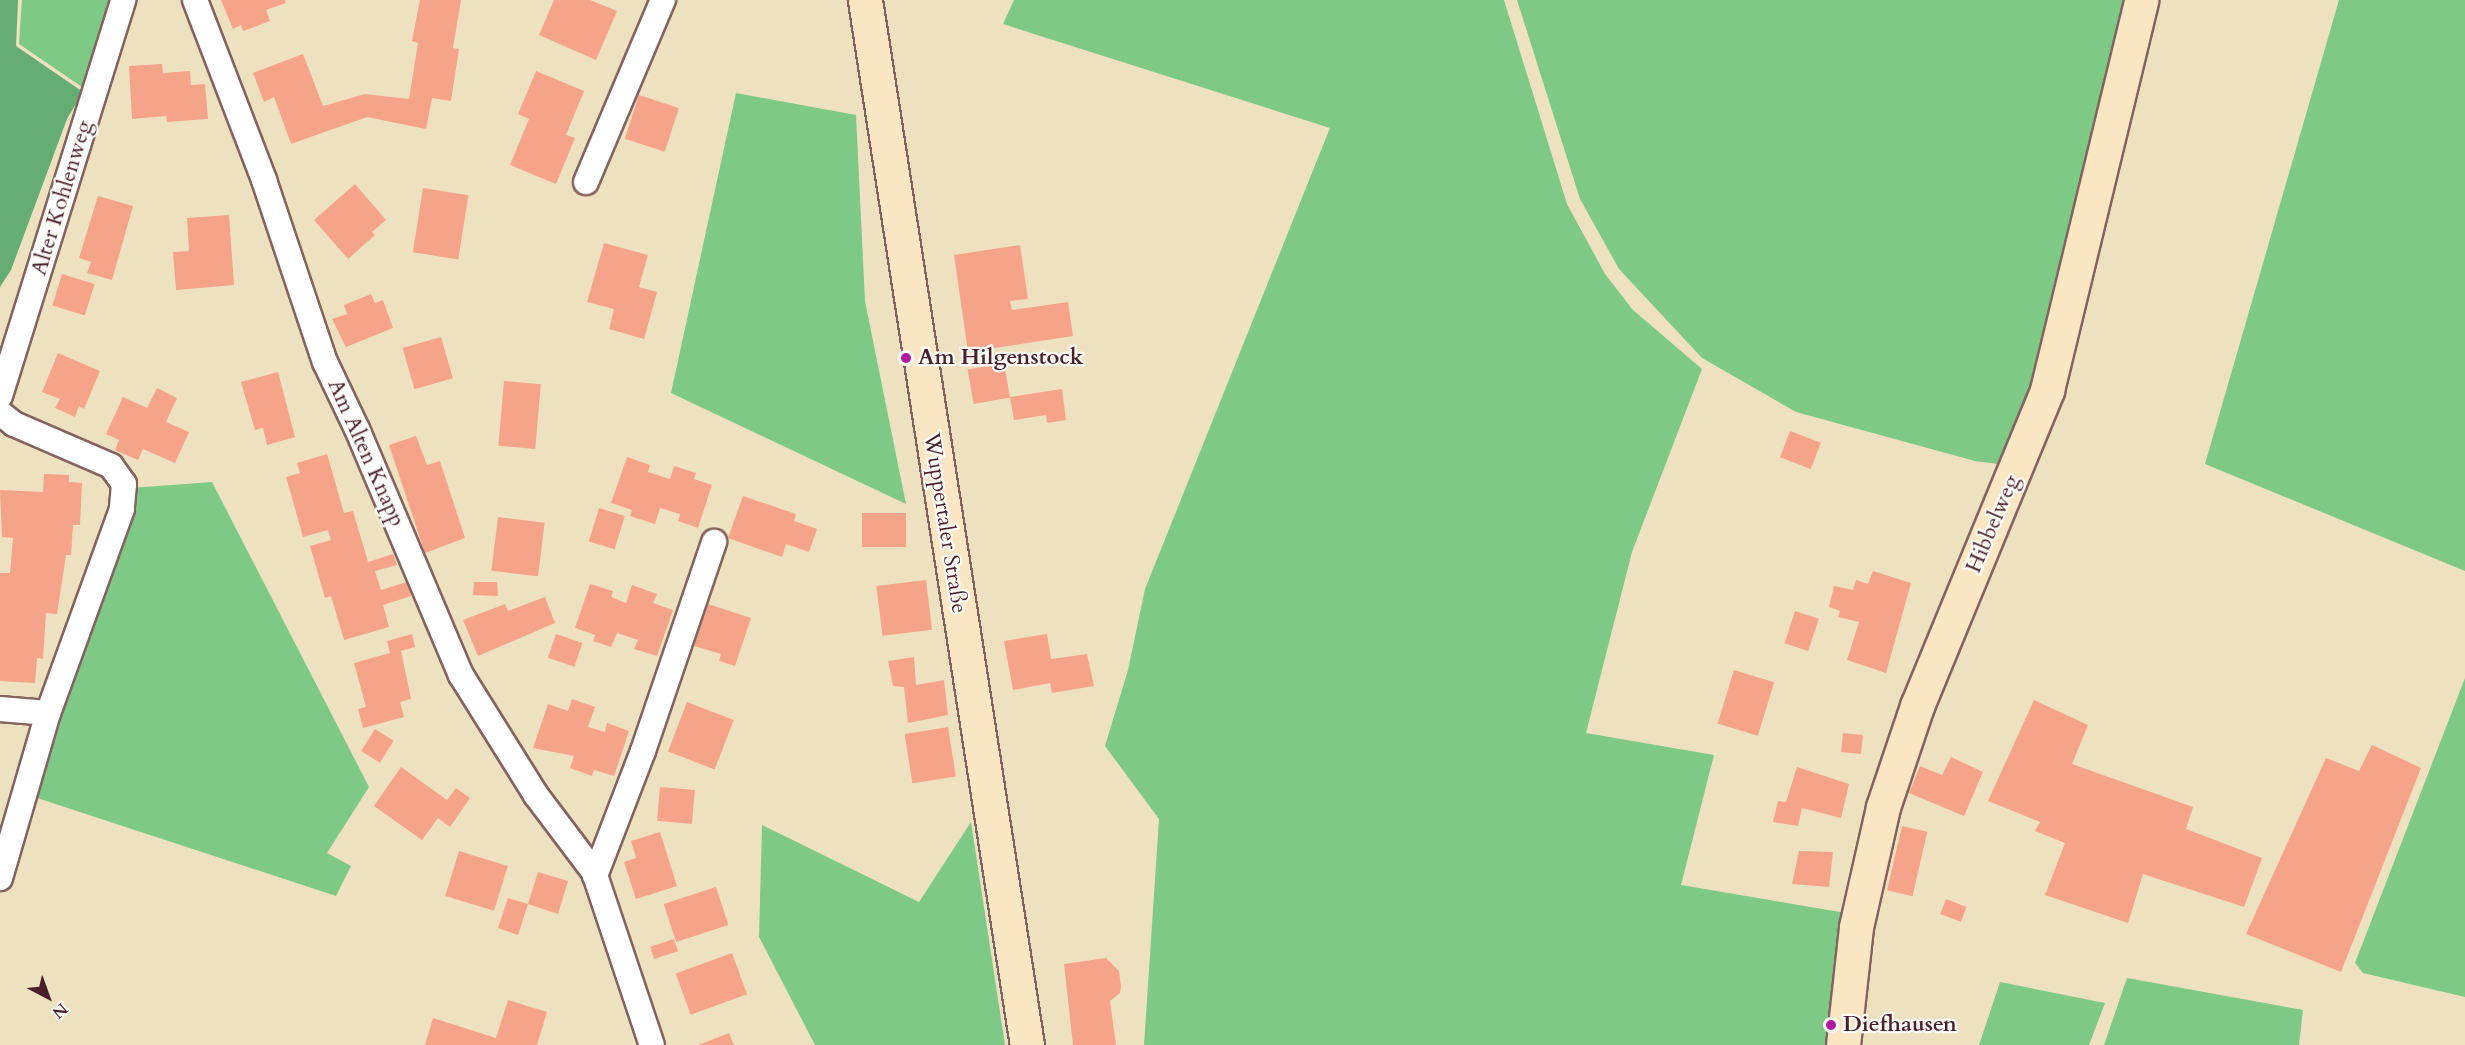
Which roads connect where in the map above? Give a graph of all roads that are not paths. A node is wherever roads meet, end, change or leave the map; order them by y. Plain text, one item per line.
1 (123, 0) edge
2 (195, 0) edge
3 (663, 0) edge
4 (865, 0) edge
5 (2141, 0) edge
6 (586, 182) dead end
7 (0, 396) edge
8 (0, 413) edge
9 (714, 542) dead end
10 (0, 709) edge
11 (48, 713) junction
12 (595, 876) junction
13 (0, 878) edge
14 (652, 1045) edge
15 (1027, 1045) edge
16 (1843, 1045) edge

1 - 7 street, Alter Kohlenweg
2 - 12 street, Am Alten Knapp
3 - 6 street
4 - 15 street, Wuppertaler Straße
5 - 16 street, Hibbelweg
8 - 11 street
9 - 12 street
10 - 11 street
11 - 13 street
12 - 14 street, Am Alten Knapp

